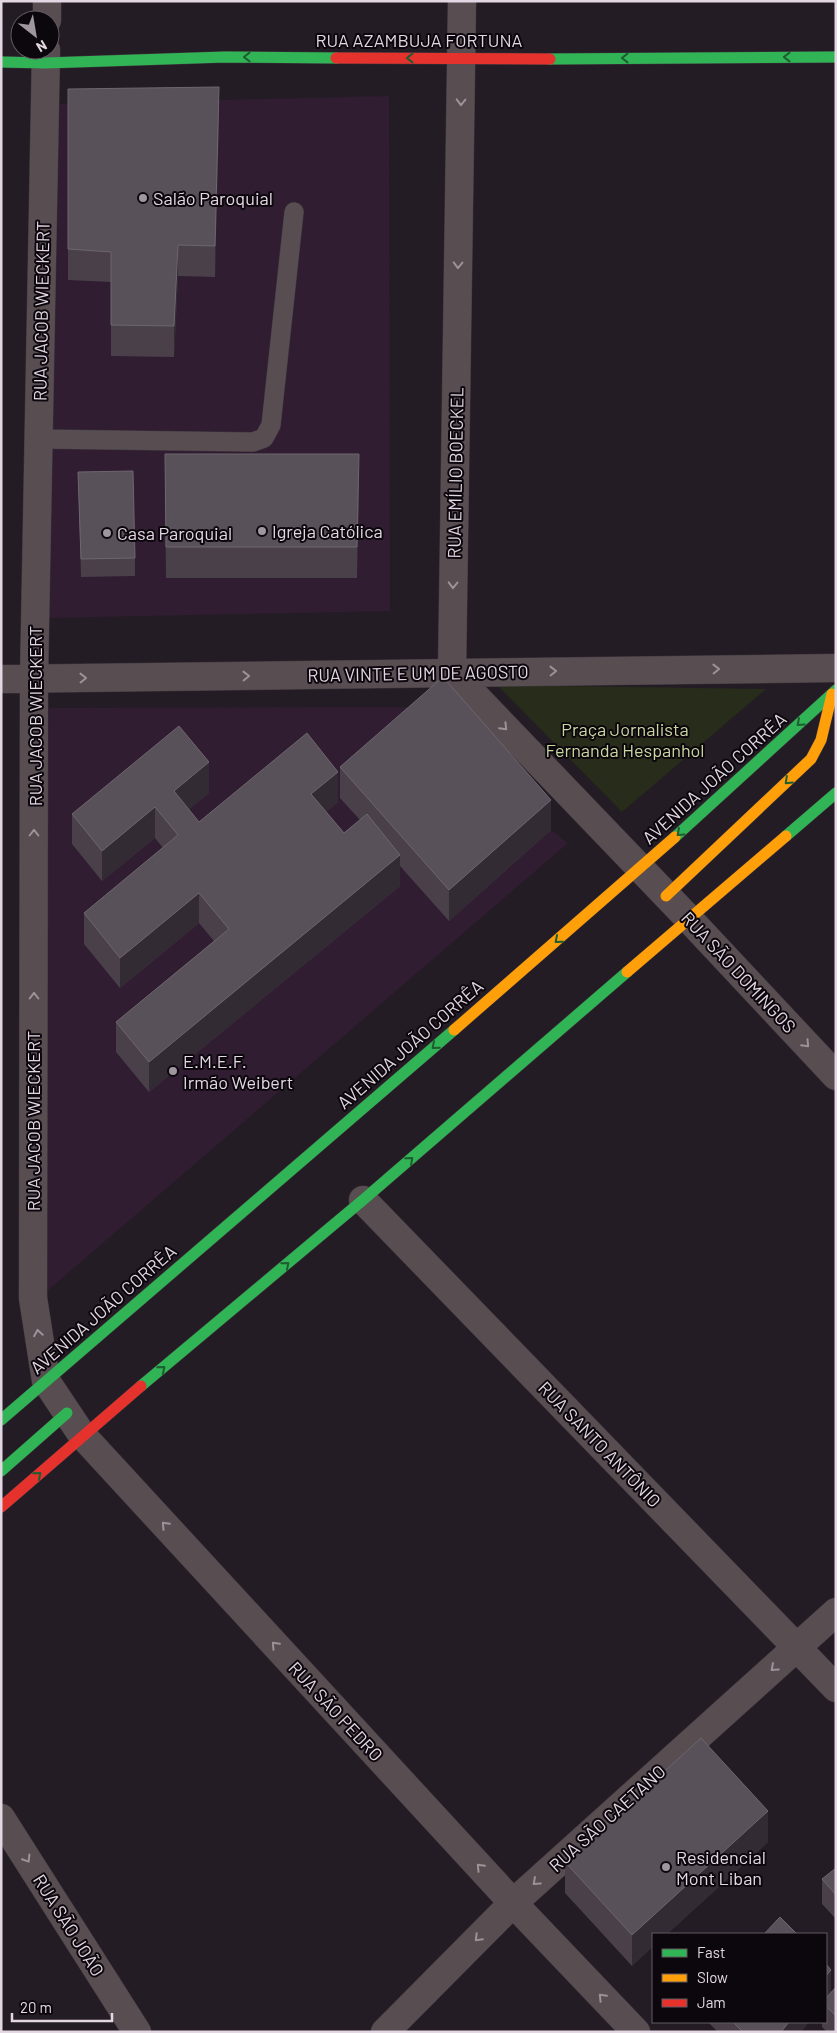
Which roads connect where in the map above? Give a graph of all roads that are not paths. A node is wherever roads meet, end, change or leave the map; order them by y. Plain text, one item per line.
1 (462, 1) edge
2 (60, 56) edge
3 (836, 57) edge
4 (461, 59) junction
5 (16, 60) edge
6 (46, 60) edge
7 (1, 62) edge
8 (294, 212) dead end
9 (39, 439) junction
10 (452, 672) junction
11 (1, 679) edge
12 (34, 679) junction
13 (834, 684) edge
14 (836, 793) edge
15 (640, 869) junction
16 (666, 896) junction
17 (689, 919) junction
18 (836, 1076) edge
19 (363, 1200) junction
20 (46, 1381) junction
21 (67, 1412) junction
22 (1, 1420) edge
23 (82, 1436) junction
24 (1, 1471) edge
25 (1, 1507) edge
26 (836, 1612) edge
27 (797, 1647) junction
28 (836, 1688) edge
29 (1, 1818) edge
30 (513, 1903) junction
31 (137, 2032) edge
32 (385, 2032) edge
33 (636, 2032) edge

1 - 4 street, RUA EMÍLIO BOECKEL
4 -> 2 main road, RUA AZAMBUJA FORTUNA
3 -> 4 main road, RUA AZAMBUJA FORTUNA
4 -> 10 street, RUA EMÍLIO BOECKEL
5 - 7 main road, RUA AZAMBUJA FORTUNA
6 - 9 street, RUA JACOB WIECKERT
8 - 9 lane
9 - 12 street, RUA JACOB WIECKERT
12 -> 10 street, RUA VINTE E UM DE AGOSTO
10 -> 13 street, RUA VINTE E UM DE AGOSTO
10 -> 15 street
11 - 12 street, RUA VINTE E UM DE AGOSTO
20 -> 12 street, RUA JACOB WIECKERT
13 -> 15 main road, AVENIDA JOÃO CORRÊA
13 -> 16 main road
14 - 17 main road
15 - 16 street, RUA SÃO DOMINGOS
15 -> 20 main road, AVENIDA JOÃO CORRÊA
16 - 17 street, RUA SÃO DOMINGOS
17 -> 18 street, RUA SÃO DOMINGOS
19 -> 17 main road
23 -> 19 main road
19 - 27 street, RUA SANTO ANTÔNIO
20 - 21 street, RUA SÃO PEDRO
20 - 22 main road, AVENIDA JOÃO CORRÊA
21 - 23 street, RUA SÃO PEDRO
21 - 24 main road
25 -> 23 main road
30 -> 23 street, RUA SÃO PEDRO
26 - 27 street, RUA SÃO CAETANO
27 - 28 street, RUA SANTO ANTÔNIO
27 -> 30 street, RUA SÃO CAETANO
29 -> 31 street, RUA SÃO JOÃO
30 -> 32 street, RUA SÃO CAETANO
33 -> 30 street, RUA SÃO PEDRO

